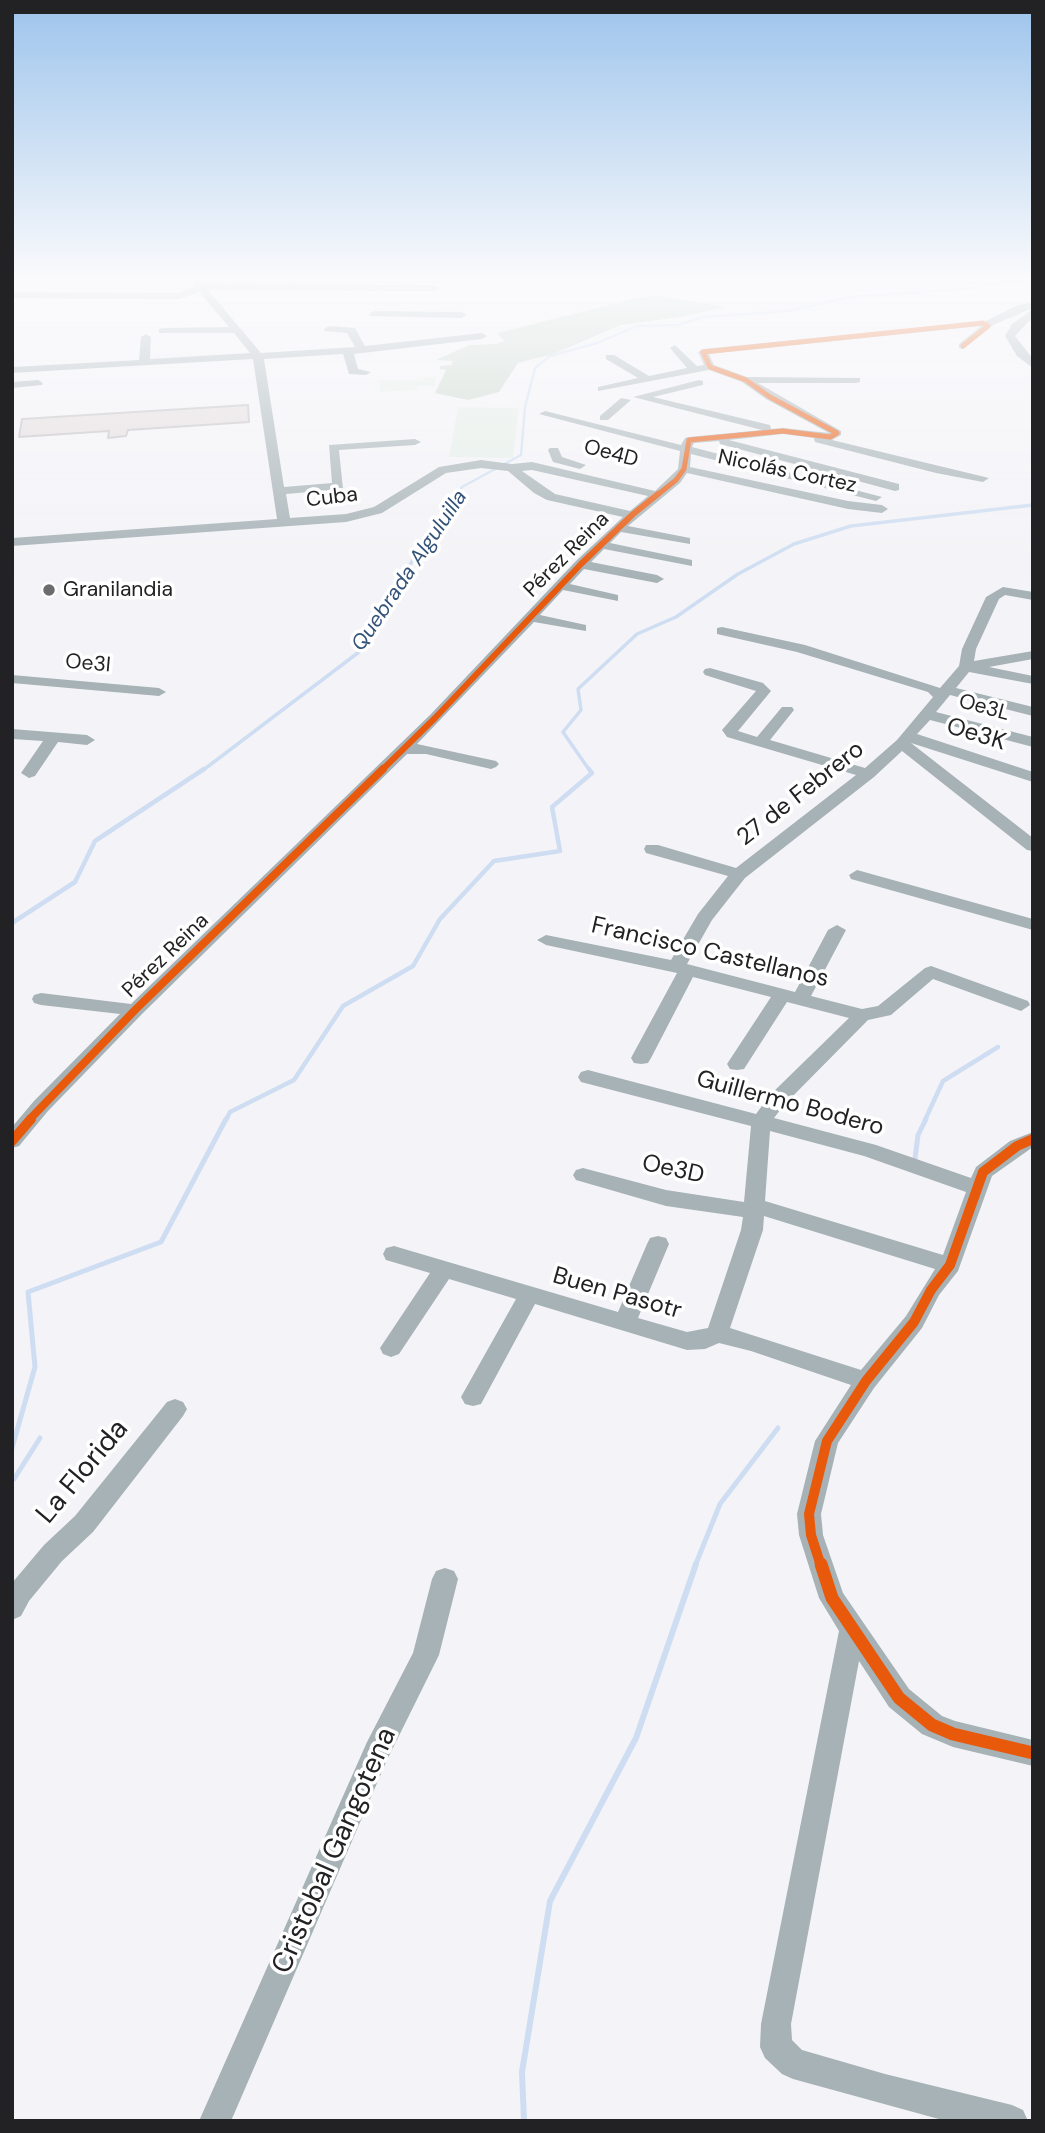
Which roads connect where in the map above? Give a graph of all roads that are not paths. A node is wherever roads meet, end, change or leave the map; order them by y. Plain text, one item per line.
1 (262, 379) edge
2 (646, 379) edge
3 (746, 379) edge
4 (750, 380) junction
5 (856, 380) dead end
6 (38, 383) dead end
7 (699, 383) dead end
8 (12, 385) edge
9 (602, 389) dead end
10 (625, 400) dead end
11 (604, 418) junction
12 (783, 431) junction
13 (761, 433) junction
14 (713, 439) junction
15 (415, 442) dead end
16 (687, 444) junction
17 (554, 450) dead end
18 (847, 457) dead end
19 (513, 468) junction
20 (682, 472) junction
21 (983, 478) dead end
22 (895, 486) dead end
23 (279, 491) junction
24 (603, 494) dead end
25 (659, 494) junction
26 (876, 497) dead end
27 (814, 506) dead end
28 (882, 509) dead end
29 (632, 515) junction
30 (284, 523) junction
31 (620, 528) junction
32 (685, 541) dead end
33 (12, 542) edge
34 (602, 545) junction
35 (687, 563) dead end
36 (581, 564) junction
37 (657, 579) dead end
38 (562, 586) junction
39 (1033, 596) edge
40 (613, 598) dead end
41 (530, 617) junction
42 (582, 628) dead end
43 (722, 631) dead end
44 (1033, 655) edge
45 (966, 667) junction
46 (710, 672) dead end
47 (12, 678) edge
48 (1033, 680) edge
49 (159, 692) dead end
50 (943, 692) junction
51 (788, 710) dead end
52 (1033, 712) edge
53 (925, 713) junction
54 (12, 734) edge
55 (54, 737) junction
56 (904, 739) junction
57 (87, 740) dead end
58 (761, 742) junction
59 (1033, 742) edge
60 (403, 749) junction
61 (491, 764) dead end
62 (29, 773) dead end
63 (868, 774) junction
64 (1033, 777) edge
65 (1032, 845) edge
66 (652, 849) dead end
67 (739, 874) junction
68 (857, 875) dead end
69 (1033, 925) edge
70 (837, 930) dead end
71 (546, 940) dead end
72 (682, 969) junction
73 (792, 996) junction
74 (41, 999) dead end
75 (1021, 1004) dead end
76 (135, 1010) junction
77 (862, 1015) junction
78 (640, 1058) dead end
79 (737, 1064) dead end
80 (588, 1077) dead end
81 (761, 1122) junction
82 (1033, 1139) edge
83 (12, 1141) edge
84 (583, 1175) dead end
85 (977, 1188) junction
86 (754, 1208) junction
87 (658, 1244) dead end
88 (394, 1254) dead end
89 (950, 1265) junction
90 (445, 1267) junction
91 (529, 1296) junction
92 (624, 1324) junction
93 (717, 1334) junction
94 (391, 1348) dead end
95 (866, 1381) junction
96 (473, 1397) dead end
97 (175, 1409) dead end
98 (445, 1579) dead end
99 (12, 1608) edge
100 (853, 1626) junction
101 (1033, 1752) edge
102 (215, 2121) edge
103 (1012, 2121) edge

1 - 23 street
2 - 9 street
3 - 4 street
4 - 5 street
4 - 12 street
6 - 8 street
7 - 12 street
10 - 11 street
11 - 16 street
11 - 16 street
12 - 13 street
12 - 21 street
13 - 14 street
13 - 18 street
14 - 16 street
14 - 22 street
15 - 23 street
16 - 20 street
16 - 26 street
17 - 25 street, Oe4D
19 - 25 street, Cuba
19 - 29 street
19 - 30 street, Cuba
20 - 25 street, Pérez Reina
20 - 27 street
20 - 28 street, Nicolás Cortez
23 - 30 street
24 - 25 street
25 - 29 street, Pérez Reina
29 - 31 street, Pérez Reina
30 - 33 street, Cuba
31 - 32 street
31 - 34 street, Pérez Reina
34 - 35 street
34 - 36 street, Pérez Reina
36 - 37 street
36 - 38 street, Pérez Reina
38 - 40 street
38 - 41 street, Pérez Reina
39 - 45 street
41 - 42 street
41 - 60 street, Pérez Reina
43 - 50 street
44 - 45 street
45 - 48 street
45 - 50 street, 27 de Febrero
46 - 58 street
47 - 49 street, Oe3I
50 - 52 street
50 - 53 street, 27 de Febrero
51 - 58 street
53 - 56 street, 27 de Febrero
53 - 59 street, Oe3L
54 - 55 street
55 - 57 street
55 - 62 street
56 - 63 street, 27 de Febrero
56 - 64 street, Oe3K
56 - 65 street
58 - 63 street
60 - 61 street
60 - 76 street, Pérez Reina
63 - 67 street, 27 de Febrero
66 - 67 street
67 - 72 street, 27 de Febrero
68 - 69 street
70 - 73 street
71 - 72 street, Francisco Castellanos
72 - 73 street, Francisco Castellanos
72 - 78 street, 27 de Febrero
73 - 77 street, Francisco Castellanos
73 - 79 street
74 - 76 street
75 - 77 street
76 - 83 street, Pérez Reina
77 - 81 street
80 - 81 street, Guillermo Bodero
81 - 85 street, Guillermo Bodero
81 - 86 street
82 - 85 street
84 - 86 street, Oe3D
85 - 89 street
86 - 89 street, Oe3D
86 - 93 street
87 - 92 street
88 - 90 street, Buen Pasotr
89 - 95 street
90 - 91 street, Buen Pasotr
90 - 94 street
91 - 92 street, Buen Pasotr
91 - 96 street
92 - 93 street, Buen Pasotr
93 - 95 street, Buen Pasotr
95 - 100 street
97 - 99 street, La Florida
98 - 102 street, Cristobal Gangotena
100 - 101 street
100 - 103 street

